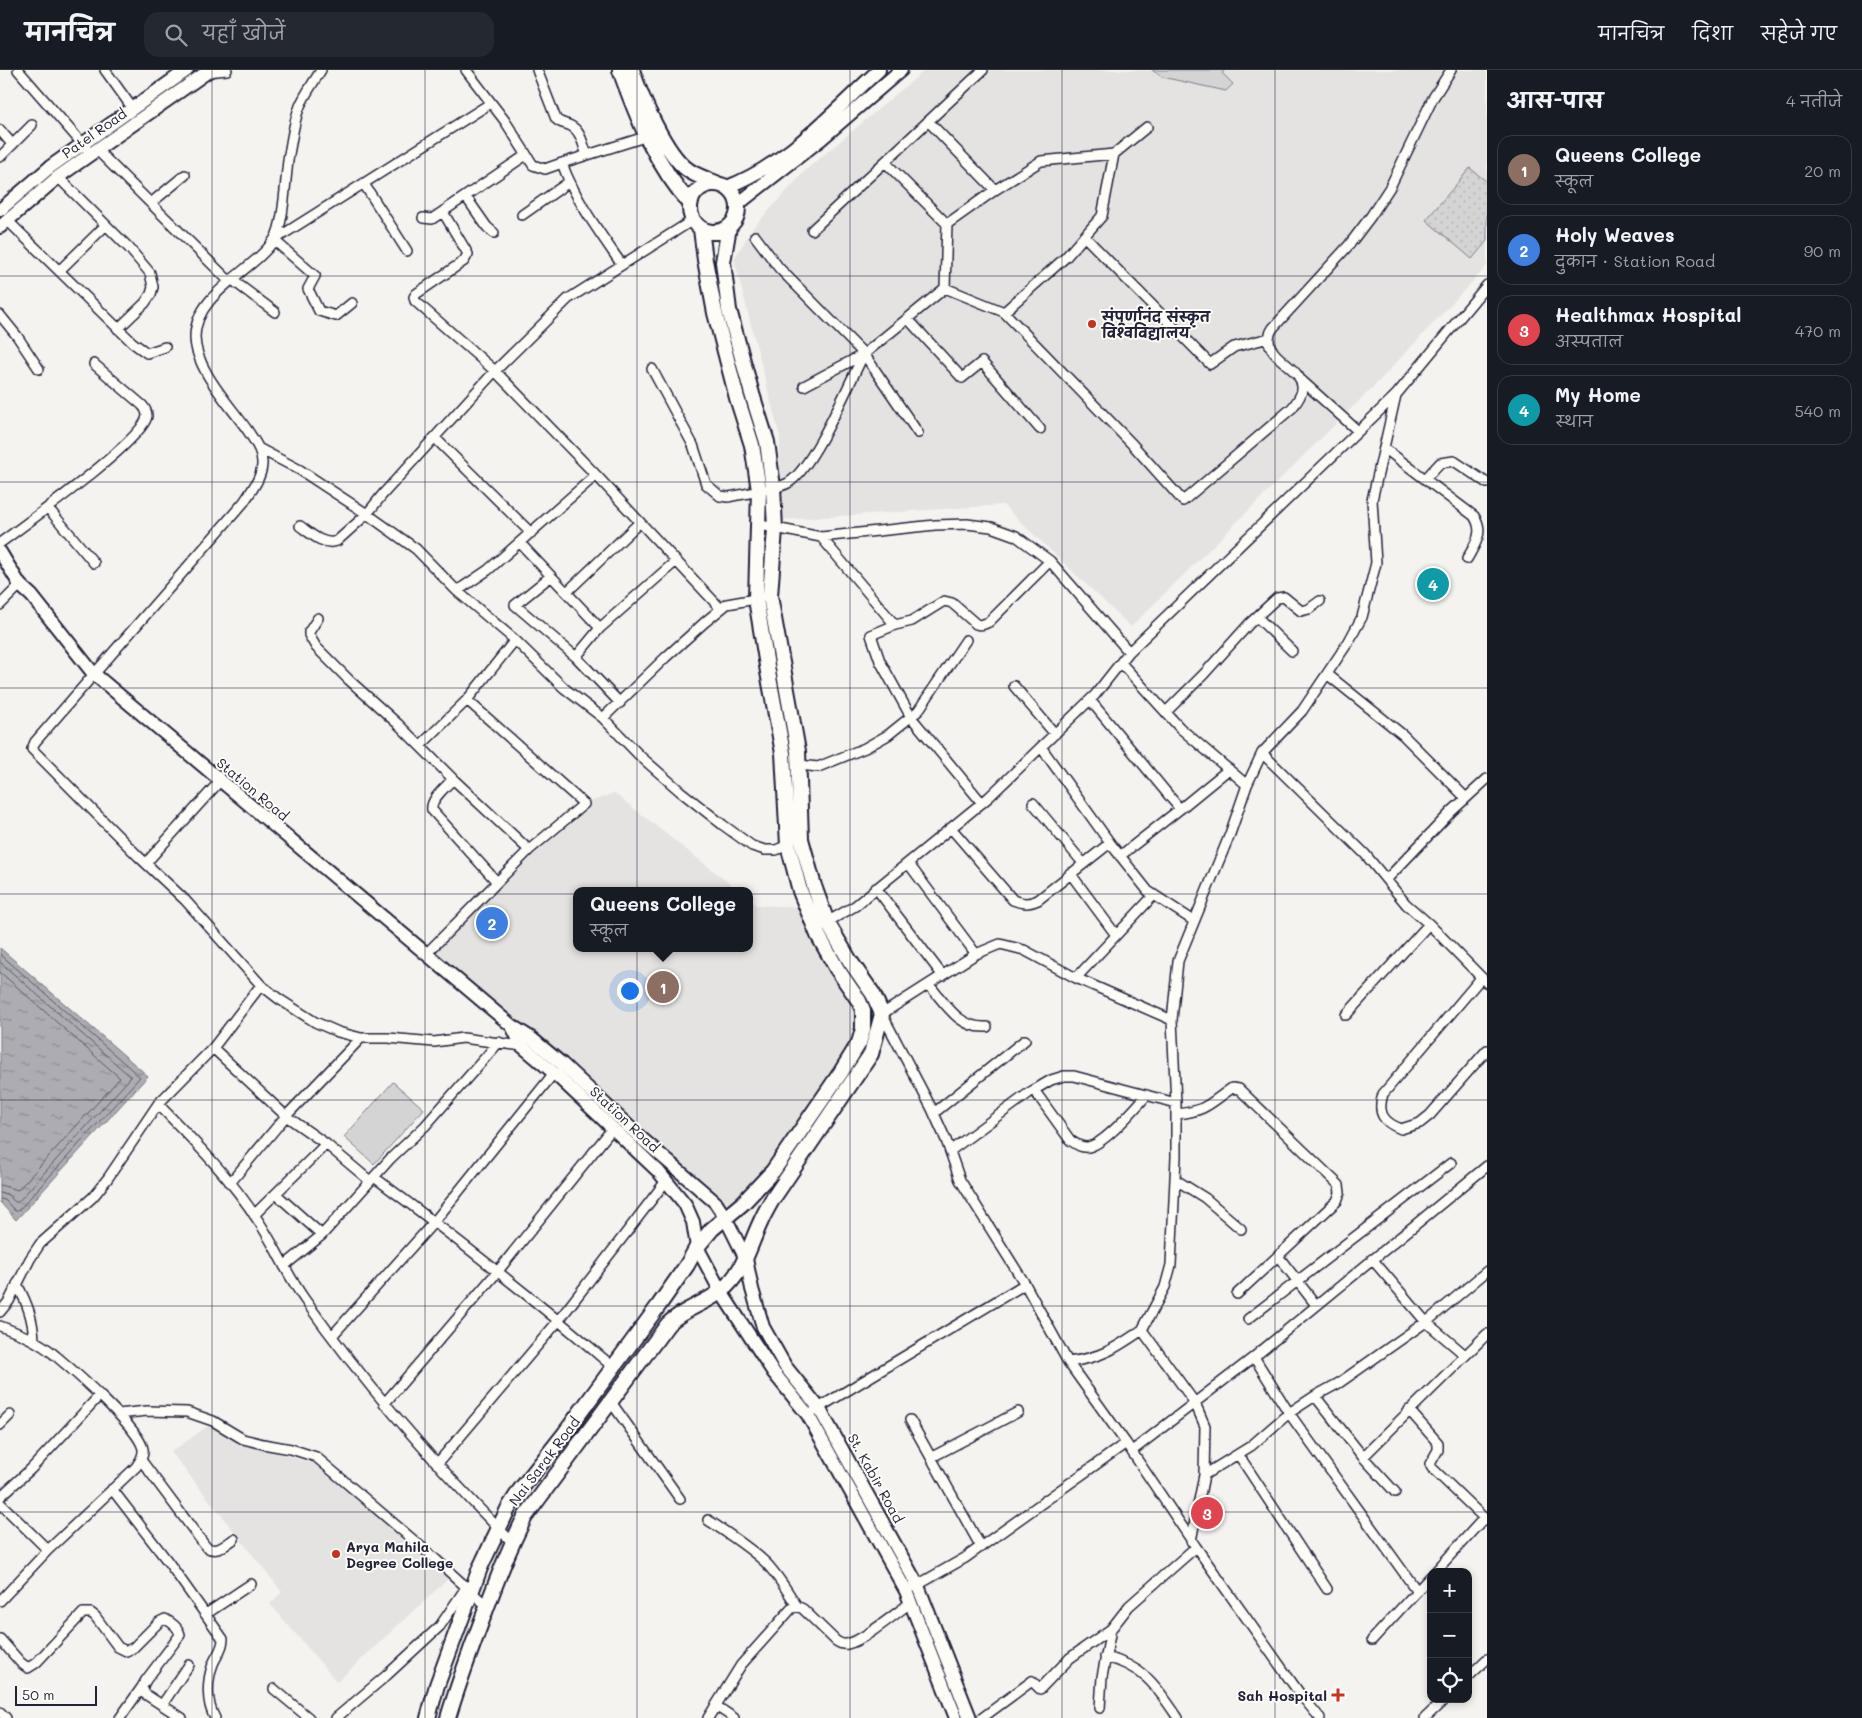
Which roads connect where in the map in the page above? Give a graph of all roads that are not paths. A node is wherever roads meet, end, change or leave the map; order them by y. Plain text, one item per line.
1 (18, 70) edge
2 (105, 70) edge
3 (187, 70) edge
4 (226, 70) edge
5 (321, 70) edge
6 (466, 70) edge
7 (537, 70) edge
8 (620, 70) edge
9 (632, 70) edge
10 (879, 70) edge
11 (901, 70) edge
12 (983, 70) edge
13 (1451, 70) edge
14 (208, 71) edge
15 (491, 103) junction
16 (133, 109) junction
17 (928, 121) junction
18 (32, 125) dead end
19 (1147, 127) dead end
20 (0, 130) edge
21 (648, 136) junction
22 (81, 143) junction
23 (12, 144) junction
24 (94, 152) junction
25 (1114, 154) junction
26 (526, 155) junction
27 (587, 155) junction
28 (0, 157) edge
29 (885, 162) junction
30 (562, 163) junction
31 (186, 176) dead end
32 (58, 177) junction
33 (750, 178) junction
34 (569, 182) junction
35 (364, 184) junction
36 (721, 185) junction
37 (759, 189) junction
38 (994, 190) junction
39 (466, 197) junction
40 (151, 203) junction
41 (690, 203) junction
42 (738, 204) junction
43 (0, 210) edge
44 (443, 212) junction
45 (522, 215) dead end
46 (423, 218) dead end
47 (4, 224) edge
48 (697, 224) junction
49 (947, 224) junction
50 (106, 225) junction
51 (728, 227) junction
52 (812, 230) dead end
53 (494, 233) dead end
54 (755, 236) dead end
55 (1084, 236) junction
56 (274, 240) junction
57 (407, 251) dead end
58 (622, 265) junction
59 (59, 271) junction
60 (230, 280) junction
61 (1487, 285) edge
62 (945, 288) junction
63 (727, 290) junction
64 (711, 293) junction
65 (352, 303) dead end
66 (275, 312) dead end
67 (1004, 312) junction
68 (0, 315) edge
69 (908, 320) junction
70 (118, 329) junction
71 (1268, 338) junction
72 (165, 347) dead end
73 (864, 354) junction
74 (94, 364) dead end
75 (39, 369) dead end
76 (652, 369) dead end
77 (495, 371) junction
78 (1300, 379) junction
79 (804, 386) dead end
80 (1396, 395) junction
81 (1040, 429) dead end
82 (1358, 431) junction
83 (918, 433) dead end
84 (435, 438) junction
85 (1384, 448) junction
86 (260, 449) junction
87 (596, 475) junction
88 (1425, 479) junction
89 (1487, 483) edge
90 (774, 487) junction
91 (760, 490) junction
92 (48, 508) junction
93 (367, 514) junction
94 (640, 522) junction
95 (760, 525) junction
96 (300, 526) dead end
97 (775, 529) junction
98 (531, 533) junction
99 (821, 538) junction
100 (0, 543) edge
101 (520, 543) junction
102 (0, 552) edge
103 (1467, 559) dead end
104 (676, 561) junction
105 (1050, 561) junction
106 (94, 563) dead end
107 (551, 576) junction
108 (20, 584) junction
109 (457, 591) junction
110 (567, 592) junction
111 (764, 598) junction
112 (1320, 601) dead end
113 (0, 605) edge
114 (721, 609) junction
115 (1257, 617) junction
116 (318, 618) dead end
117 (895, 625) junction
118 (600, 628) junction
119 (516, 640) junction
120 (966, 640) dead end
121 (1292, 651) dead end
122 (1129, 652) junction
123 (576, 657) junction
124 (1120, 663) junction
125 (94, 673) junction
126 (1327, 674) junction
127 (1014, 686) dead end
128 (467, 700) junction
129 (1090, 700) junction
130 (620, 703) junction
131 (1166, 712) junction
132 (911, 716) junction
133 (603, 718) junction
134 (1055, 734) junction
135 (420, 746) junction
136 (1041, 747) junction
137 (1262, 753) junction
138 (799, 764) junction
139 (1229, 769) junction
140 (453, 779) junction
141 (220, 781) junction
142 (1486, 783) edge
143 (1247, 785) junction
144 (1466, 798) junction
145 (982, 803) junction
146 (1033, 803) dead end
147 (1180, 809) junction
148 (951, 828) junction
149 (1110, 843) junction
150 (788, 845) junction
151 (529, 850) junction
152 (1120, 856) junction
153 (146, 863) junction
154 (908, 863) junction
155 (1084, 863) junction
156 (1070, 873) junction
157 (1387, 879) junction
158 (497, 882) junction
159 (876, 888) junction
160 (1154, 895) junction
161 (1194, 921) junction
162 (827, 922) junction
163 (1429, 924) junction
164 (1116, 935) junction
165 (427, 954) junction
166 (976, 954) junction
167 (943, 976) junction
168 (1076, 978) junction
169 (1484, 981) edge
170 (262, 985) junction
171 (929, 985) junction
172 (882, 1014) junction
173 (1346, 1015) dead end
174 (1172, 1020) junction
175 (987, 1027) dead end
176 (361, 1038) junction
177 (1025, 1040) dead end
178 (499, 1042) junction
179 (526, 1042) junction
180 (213, 1048) junction
181 (1487, 1050) edge
182 (554, 1074) junction
183 (1034, 1090) junction
184 (1147, 1095) junction
185 (1176, 1103) junction
186 (158, 1104) junction
187 (934, 1113) junction
188 (1176, 1114) junction
189 (286, 1116) junction
190 (612, 1129) junction
191 (326, 1144) junction
192 (950, 1151) junction
193 (1451, 1163) dead end
194 (1487, 1166) edge
195 (372, 1179) junction
196 (1176, 1180) junction
197 (666, 1181) junction
198 (230, 1183) junction
199 (276, 1194) junction
200 (254, 1215) junction
201 (725, 1217) junction
202 (434, 1222) junction
203 (1241, 1228) dead end
204 (322, 1235) junction
205 (697, 1247) junction
206 (1278, 1256) junction
207 (746, 1259) junction
208 (1372, 1259) junction
209 (284, 1266) junction
210 (1487, 1270) edge
211 (498, 1271) junction
212 (1297, 1281) junction
213 (17, 1284) junction
214 (1025, 1284) junction
215 (721, 1292) junction
216 (1237, 1294) dead end
217 (1316, 1305) junction
218 (0, 1312) edge
219 (1248, 1319) dead end
220 (559, 1320) junction
221 (1426, 1322) junction
222 (0, 1326) edge
223 (1142, 1330) junction
224 (1487, 1334) edge
225 (332, 1336) junction
226 (34, 1340) junction
227 (1464, 1355) junction
228 (1254, 1356) junction
229 (1068, 1362) junction
230 (613, 1367) junction
231 (100, 1396) junction
232 (1315, 1396) junction
233 (611, 1402) junction
234 (1195, 1403) junction
235 (384, 1404) junction
236 (819, 1408) junction
237 (1409, 1410) junction
238 (1018, 1412) dead end
239 (1289, 1413) junction
240 (118, 1414) junction
241 (10, 1415) dead end
242 (808, 1415) junction
243 (910, 1420) dead end
244 (0, 1425) edge
245 (1126, 1443) junction
246 (1132, 1451) junction
247 (1238, 1454) junction
248 (932, 1457) junction
249 (1363, 1457) junction
250 (141, 1460) junction
251 (438, 1464) junction
252 (1204, 1474) junction
253 (112, 1489) junction
254 (1395, 1492) dead end
255 (0, 1497) edge
256 (680, 1499) dead end
257 (0, 1503) edge
258 (1486, 1519) edge
259 (708, 1520) dead end
260 (498, 1528) junction
261 (234, 1539) dead end
262 (512, 1542) junction
263 (1194, 1544) junction
264 (981, 1547) junction
265 (48, 1550) junction
266 (1439, 1568) edge
267 (1427, 1580) edge
268 (251, 1584) dead end
269 (918, 1586) junction
270 (469, 1589) junction
271 (1327, 1590) dead end
272 (1417, 1591) junction
273 (908, 1597) junction
274 (1, 1600) edge
275 (487, 1606) junction
276 (798, 1606) junction
277 (206, 1614) junction
278 (1111, 1629) junction
279 (0, 1639) edge
280 (1372, 1640) dead end
281 (1105, 1657) junction
282 (1487, 1659) edge
283 (446, 1662) junction
284 (189, 1665) dead end
285 (464, 1668) junction
286 (1472, 1673) edge
287 (142, 1687) junction
288 (274, 1690) dead end
289 (1441, 1703) edge
290 (162, 1705) junction
291 (716, 1706) junction
292 (1100, 1708) dead end
293 (211, 1716) edge
294 (120, 1718) edge
295 (182, 1718) edge
296 (309, 1718) edge
297 (336, 1718) edge
298 (428, 1718) edge
299 (448, 1718) edge
300 (708, 1718) edge
301 (734, 1718) edge
302 (956, 1718) edge
303 (970, 1718) edge
304 (982, 1718) edge
305 (1178, 1718) edge
306 (1320, 1718) edge
307 (1425, 1718) edge

1 - 22 street
2 - 16 street
3 - 16 street, Patel Road
4 - 14 street
5 - 56 street
6 - 15 street
7 - 27 street
8 - 21 main road
9 - 36 main road
10 - 33 street
11 - 37 street
12 - 17 street
13 - 71 street
14 - 24 street, Patel Road
15 - 26 street
15 - 35 street
16 - 22 street, Patel Road
17 - 29 street
17 - 38 street
18 - 23 street
19 - 25 street
20 - 23 street
21 - 27 street
21 - 41 main road
22 - 24 street
22 - 43 street, Patel Road
23 - 28 street
24 - 32 street, Patel Road
24 - 40 street
25 - 38 street
25 - 55 street
26 - 30 street
26 - 39 street
27 - 30 street
29 - 49 street
29 - 52 street
30 - 34 street
31 - 40 street
32 - 47 street, Patel Road
32 - 50 street
33 - 36 street
33 - 37 street
34 - 45 street
34 - 58 street
35 - 56 street
35 - 57 street
36 - 41 main road
36 - 42 main road
37 - 42 street
38 - 49 street
39 - 44 street
39 - 53 street
40 - 60 street
41 - 48 main road
42 - 51 main road
44 - 46 street
44 - 77 street
47 - 59 street
48 - 51 main road
48 - 58 street
48 - 64 main road
49 - 62 street
50 - 59 street
50 - 70 street
51 - 63 main road
54 - 73 street
55 - 67 street
55 - 71 street
56 - 60 street
56 - 65 street
58 - 77 street
59 - 70 street
60 - 66 street
60 - 86 street
61 - 80 street
62 - 67 street
62 - 69 street
63 - 64 main road
63 - 90 main road
64 - 91 main road
67 - 78 street
68 - 75 street
69 - 73 street
69 - 81 street
70 - 72 street
71 - 78 street
73 - 79 street
73 - 83 street
73 - 90 street
74 - 92 street
76 - 91 street
77 - 84 street
77 - 87 street
78 - 82 street
80 - 82 street
80 - 85 street
82 - 122 street
84 - 93 street
84 - 98 street
85 - 88 street
85 - 126 street
86 - 93 street
86 - 125 street
87 - 94 street
87 - 98 street
88 - 89 street
88 - 103 street
90 - 91 street
90 - 97 main road
91 - 95 main road
92 - 100 street
92 - 106 street
93 - 96 street
93 - 109 street
94 - 104 street
94 - 110 street
95 - 97 street
95 - 111 main road
97 - 99 street
97 - 111 main road
98 - 101 street
99 - 105 street
99 - 117 street
101 - 107 street
101 - 109 street
102 - 108 street, Station Road
104 - 114 street
104 - 118 street
105 - 117 street
105 - 122 street
107 - 110 street
107 - 123 street
108 - 113 street
108 - 125 street, Station Road
109 - 119 street
110 - 118 street
111 - 114 street
111 - 138 main road
111 - 150 main road, Nai Sarak Road
112 - 115 street
114 - 130 street
115 - 121 street
115 - 131 street
116 - 135 street
117 - 132 street
118 - 123 street
119 - 128 street
119 - 133 street
120 - 132 street
122 - 124 street
123 - 130 street
124 - 129 street
124 - 131 street
125 - 141 street, Station Road
125 - 153 street
126 - 137 street
126 - 144 street
127 - 134 street
128 - 135 street
128 - 151 street
129 - 134 street
129 - 147 street
130 - 133 street
131 - 139 street
132 - 138 street
132 - 145 street
133 - 150 street
134 - 136 street
135 - 140 street
136 - 145 street
136 - 149 street
137 - 143 street
137 - 157 street
138 - 162 main road
139 - 143 street
139 - 147 street
140 - 151 street
140 - 158 street
141 - 153 street
141 - 165 street, Station Road
142 - 144 street
143 - 161 street
144 - 157 street
145 - 148 street
146 - 155 street
147 - 152 street
148 - 154 street
148 - 156 street
149 - 152 street
149 - 155 street
150 - 201 main road, Nai Sarak Road
151 - 158 street
152 - 160 street
153 - 170 street
154 - 159 street
154 - 166 street
155 - 156 street
156 - 164 street
157 - 163 street
158 - 165 street
159 - 162 street
159 - 167 street
160 - 161 street
160 - 164 street
161 - 174 street
162 - 172 main road
163 - 169 street
163 - 173 street
164 - 168 street
165 - 179 street, Station Road
166 - 167 street
166 - 168 street
167 - 171 street
168 - 174 street
169 - 181 street
170 - 176 street
170 - 180 street
171 - 172 street
171 - 175 street
172 - 187 street
172 - 207 main road
174 - 185 street
176 - 178 street
176 - 189 street
177 - 187 street
178 - 179 street
178 - 195 street
179 - 182 street, Station Road
179 - 201 street, Station Road
180 - 186 street
180 - 189 street
182 - 190 street, Station Road
182 - 202 street
183 - 184 street
183 - 184 street
183 - 192 street
184 - 185 street
185 - 188 street
186 - 198 street
186 - 213 street
187 - 192 street
188 - 196 street
188 - 206 street
189 - 191 street
189 - 198 street
190 - 197 street, Station Road
190 - 211 street
191 - 195 street
191 - 199 street
192 - 214 street
193 - 212 street
194 - 208 street
195 - 202 street
195 - 204 street
196 - 203 street
196 - 223 street
197 - 205 street, Station Road
197 - 220 street
198 - 200 street
199 - 200 street
199 - 204 street
200 - 209 street
201 - 205 main road, Nai Sarak Road
201 - 207 street, Station Road
202 - 211 street
202 - 225 street
204 - 209 street
205 - 215 street, St. Kabir Road
205 - 230 main road, Nai Sarak Road
206 - 212 street
206 - 216 street
207 - 215 main road
207 - 236 street, St. Kabir Road
208 - 217 street
208 - 221 street
209 - 225 street
210 - 221 street
211 - 220 street
211 - 235 street
212 - 217 street
212 - 219 street
213 - 218 street
213 - 226 street
214 - 229 street
214 - 236 street
215 - 233 main road, Nai Sarak Road
215 - 242 street, St. Kabir Road
217 - 228 street
220 - 230 street
220 - 251 street
221 - 227 street
221 - 232 street
222 - 226 street
223 - 229 street
223 - 234 street
224 - 227 street
225 - 235 street
226 - 231 street
227 - 237 street
228 - 234 street
228 - 239 street
229 - 245 street
230 - 260 main road, Nai Sarak Road
231 - 240 street
231 - 255 street
232 - 239 street
232 - 249 street
233 - 256 street
233 - 262 main road, Nai Sarak Road
234 - 246 street
234 - 252 street
235 - 251 street
236 - 242 street
236 - 269 street, St. Kabir Road
237 - 249 street
237 - 258 street
238 - 248 street
239 - 247 street
239 - 272 street
240 - 250 street
240 - 270 street
241 - 244 street
242 - 273 street, St. Kabir Road
243 - 248 street
245 - 246 street
245 - 264 street
246 - 263 street
247 - 252 street
247 - 271 street
248 - 264 street
249 - 254 street
250 - 253 street
250 - 261 street
251 - 260 street
252 - 263 street
253 - 265 street
253 - 277 street
257 - 265 street
258 - 266 street
259 - 276 street
260 - 262 street
260 - 270 main road, Nai Sarak Road
262 - 275 main road, Nai Sarak Road
263 - 278 street
263 - 306 street
264 - 269 street
265 - 274 street
267 - 272 street
268 - 277 street
269 - 273 street
269 - 303 street, St. Kabir Road
270 - 275 street
270 - 283 main road, Nai Sarak Road
270 - 297 street
272 - 280 street
273 - 276 street
273 - 302 street, St. Kabir Road
275 - 285 main road, Nai Sarak Road
276 - 291 street
277 - 293 street
278 - 281 street
278 - 304 street
279 - 287 street
281 - 292 street
281 - 305 street
282 - 286 street
283 - 285 main road
283 - 298 main road, Nai Sarak Road
284 - 290 street
285 - 299 main road, Nai Sarak Road
287 - 290 street
287 - 294 street
288 - 296 street
289 - 307 street
290 - 295 street
291 - 300 street
291 - 301 street

